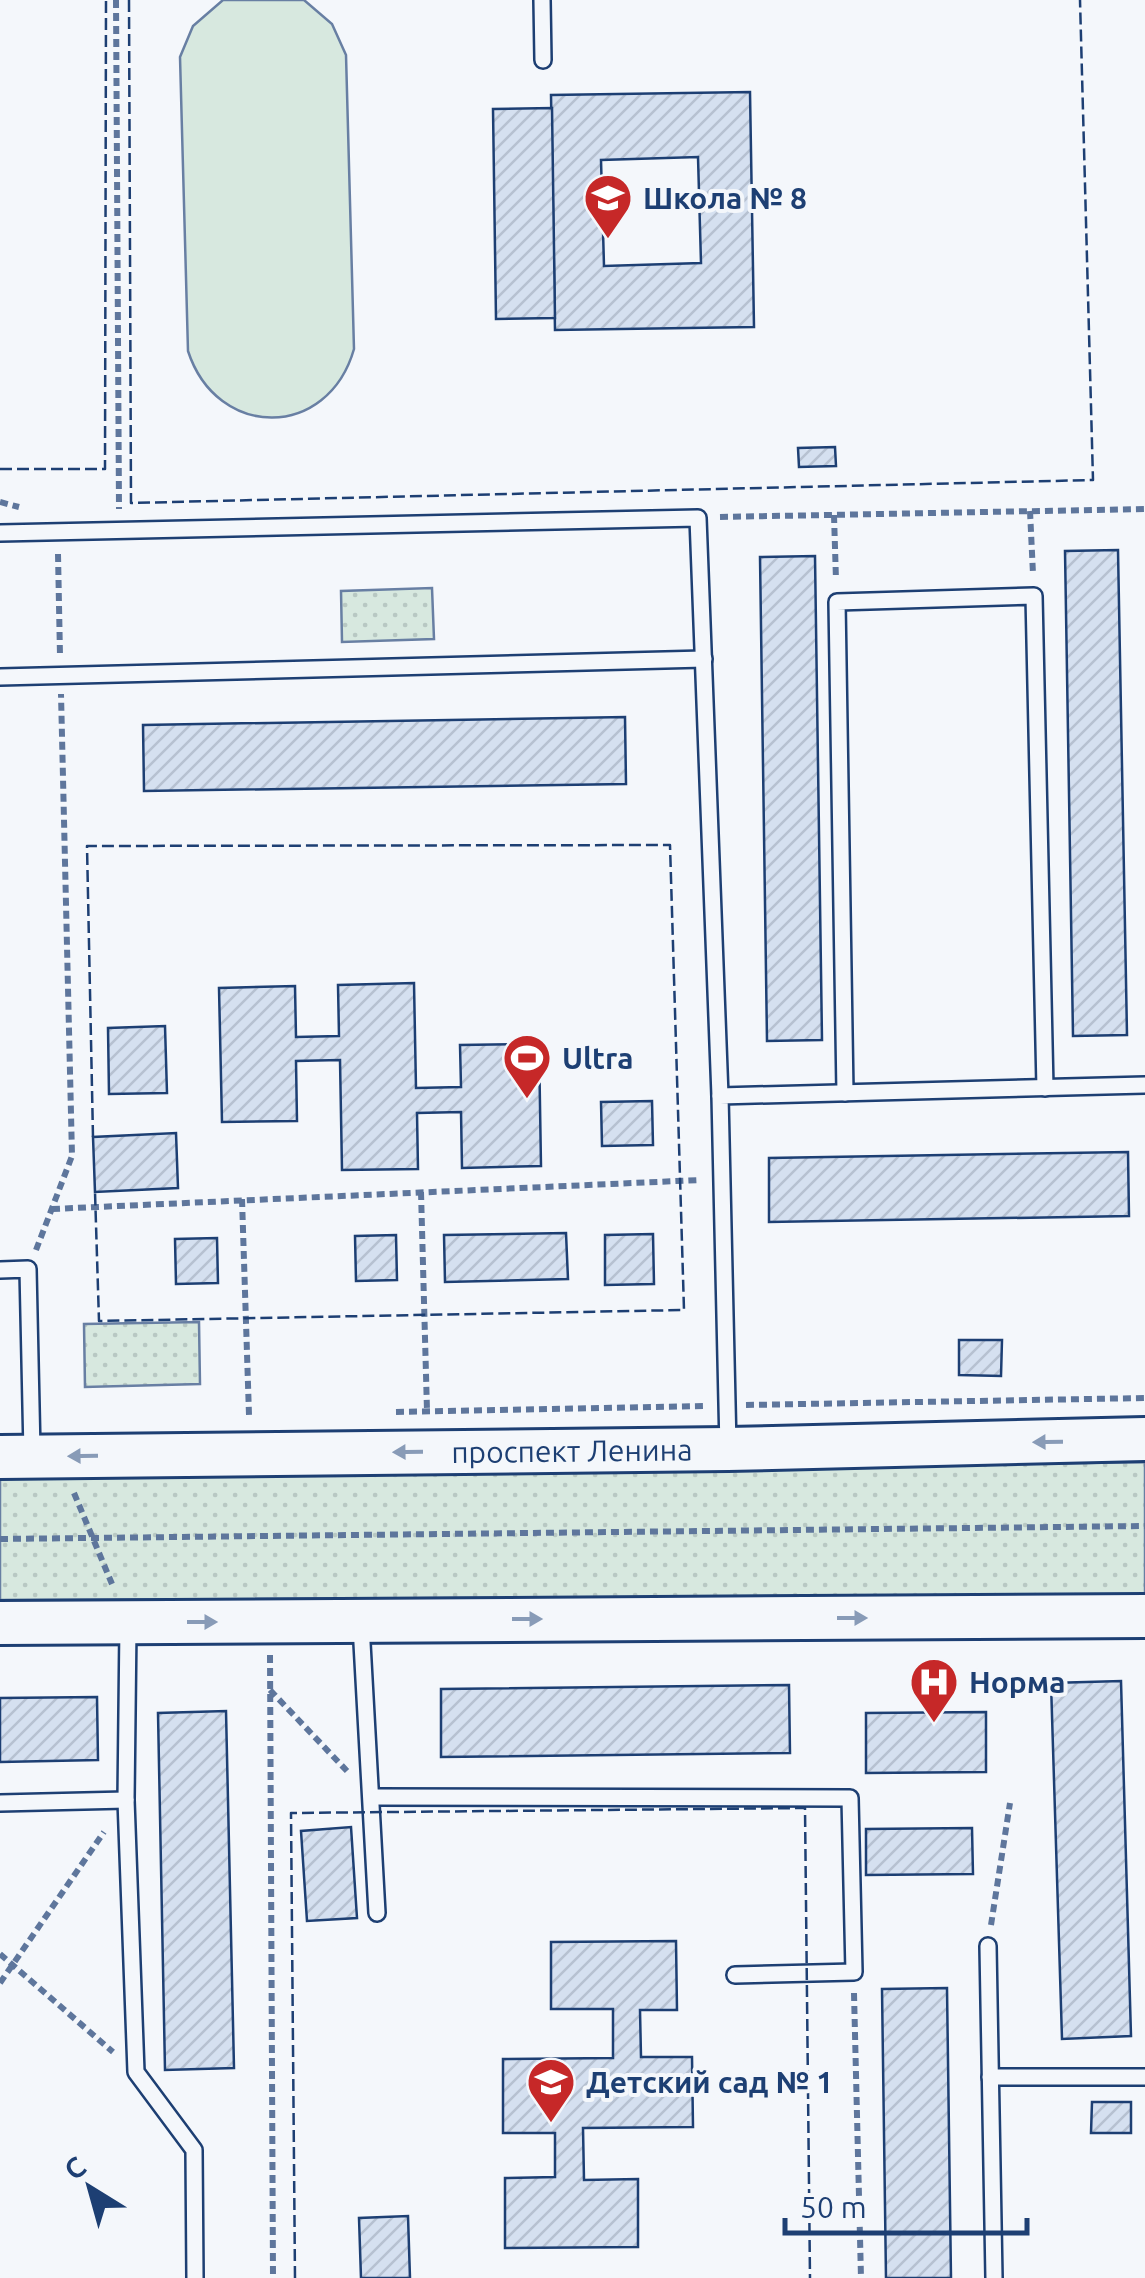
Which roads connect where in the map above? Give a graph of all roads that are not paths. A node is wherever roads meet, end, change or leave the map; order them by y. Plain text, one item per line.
1 (542, 0) edge
2 (543, 60) dead end
3 (0, 533) edge
4 (704, 658) junction
5 (0, 677) edge
6 (1145, 1085) edge
7 (1045, 1088) junction
8 (845, 1093) junction
9 (720, 1096) junction
10 (0, 1270) edge
11 (1145, 1439) edge
12 (728, 1449) junction
13 (33, 1464) edge
14 (120, 1603) junction
15 (1145, 1616) edge
16 (361, 1620) junction
17 (0, 1623) edge
18 (372, 1797) junction
19 (126, 1800) junction
20 (0, 1803) edge
21 (378, 1913) dead end
22 (988, 1946) road end
23 (734, 1974) dead end
24 (990, 2076) junction
25 (1145, 2077) edge
26 (194, 2278) edge
27 (994, 2278) edge

1 - 2 lane
3 - 4 lane
4 - 5 lane
4 - 9 lane
6 - 7 lane
7 - 8 lane
7 - 8 lane
8 - 9 lane
9 - 12 lane
10 - 13 lane
11 -> 12 street, проспект Ленина
12 -> 13 street, проспект Ленина
14 -> 16 street
14 - 17 street
14 - 19 lane
16 -> 15 street
16 - 18 lane
18 - 21 lane
18 - 23 lane
19 - 20 lane
19 - 26 lane
22 - 24 lane
24 - 25 lane
24 - 27 lane

